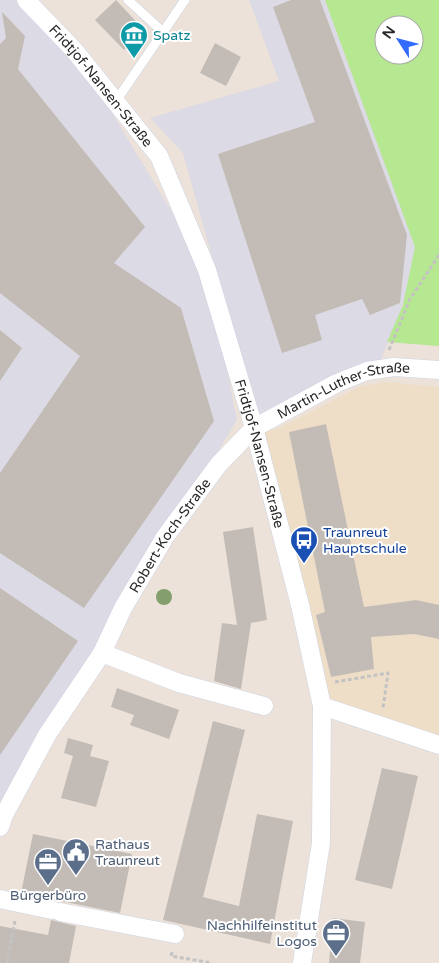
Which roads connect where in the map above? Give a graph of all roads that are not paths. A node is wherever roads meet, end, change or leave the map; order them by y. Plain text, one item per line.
1 (26, 0) edge
2 (128, 0) edge
3 (185, 0) edge
4 (163, 32) junction
5 (116, 101) junction
6 (439, 370) edge
7 (254, 428) junction
8 (102, 653) junction
9 (264, 706) dead end
10 (322, 706) junction
11 (439, 745) edge
12 (0, 828) edge
13 (0, 899) edge
14 (175, 934) road end
15 (302, 963) edge

1 - 5 street, Fridtjof-Nansen-Straße
2 - 4 lane
3 - 4 lane
4 - 5 lane
5 - 7 street, Fridtjof-Nansen-Straße
6 - 7 street, Martin-Luther-Straße
7 - 8 street, Robert-Koch-Straße
7 - 10 street, Fridtjof-Nansen-Straße
8 - 9 street
8 - 12 street, Robert-Koch-Straße
10 - 11 street
10 - 15 street, Fridtjof-Nansen-Straße
13 - 14 street

